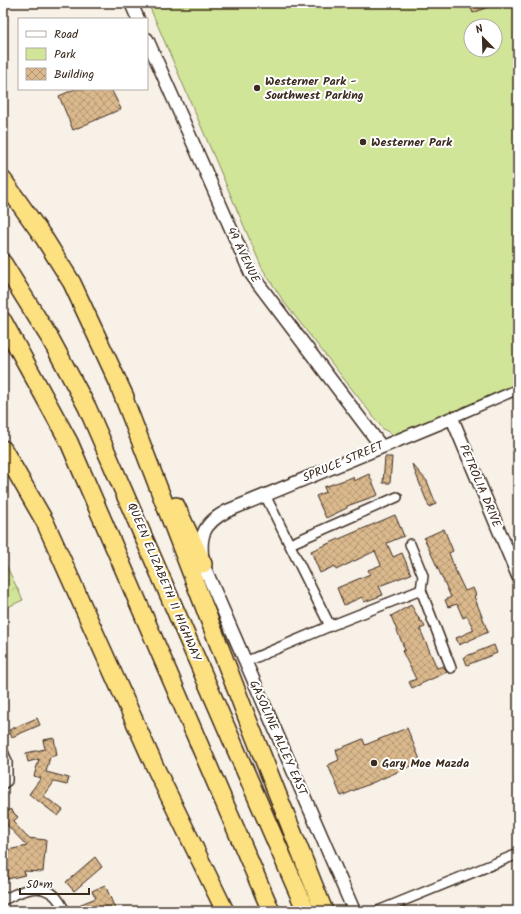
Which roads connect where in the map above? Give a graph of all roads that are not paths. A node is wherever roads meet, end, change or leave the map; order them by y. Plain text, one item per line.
1 (131, 3) edge
2 (138, 18) edge
3 (148, 41) edge
4 (3, 180) edge
5 (3, 262) edge
6 (3, 321) edge
7 (120, 388) junction
8 (518, 389) edge
9 (452, 418) junction
10 (381, 446) junction
11 (3, 448) edge
12 (265, 495) junction
13 (397, 497) dead end
14 (290, 544) junction
15 (410, 544) dead end
16 (203, 564) junction
17 (518, 576) edge
18 (421, 590) junction
19 (330, 626) junction
20 (245, 662) junction
21 (451, 668) dead end
22 (3, 752) edge
23 (3, 784) edge
24 (518, 854) edge
25 (3, 900) edge
26 (65, 911) edge
27 (224, 911) edge
28 (271, 911) edge
29 (306, 911) edge
30 (324, 911) edge
31 (354, 911) edge
32 (378, 911) edge

1 - 2 street
3 - 10 street, 49 AVENUE
4 - 7 highway
5 - 29 highway, QUEEN ELIZABETH II HIGHWAY
6 - 28 highway
7 - 16 highway
7 - 30 highway
8 - 9 street, SPRUCE STREET
9 - 10 street, SPRUCE STREET
9 - 17 street, PETROLIA DRIVE
10 - 12 street, SPRUCE STREET
11 - 27 highway
12 - 14 street
12 - 16 street, SPRUCE STREET
13 - 14 street
14 - 19 street
15 - 18 street
16 - 20 street, GASOLINE ALLEY EAST
18 - 19 street
18 - 21 street
19 - 20 street
20 - 31 street, GASOLINE ALLEY EAST
22 - 23 street
24 - 32 street
25 - 26 street

